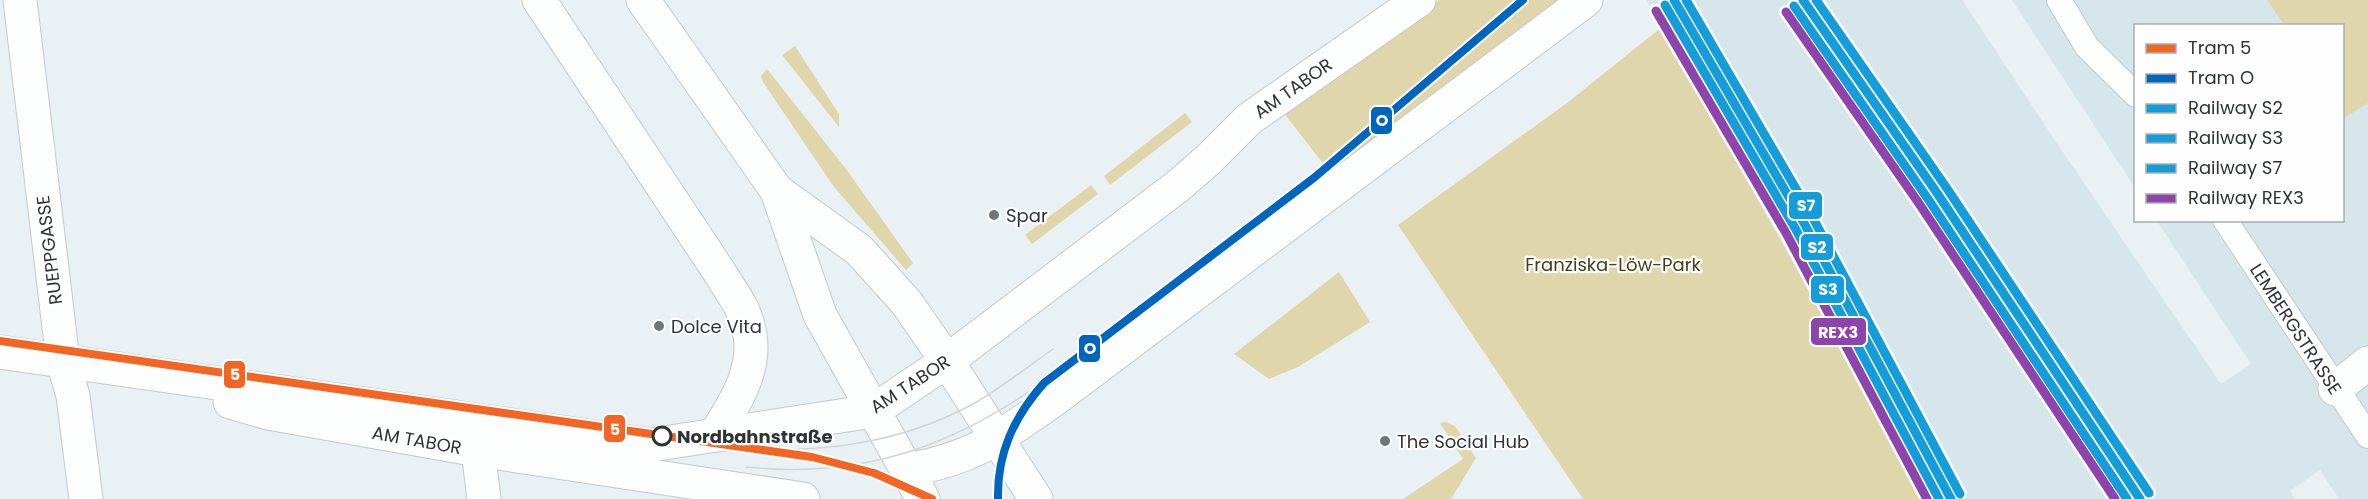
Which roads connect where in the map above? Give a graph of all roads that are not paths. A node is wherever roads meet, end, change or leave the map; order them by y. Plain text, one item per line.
1 (20, 0) edge
2 (538, 0) edge
3 (643, 0) edge
4 (1419, 0) edge
5 (1586, 0) edge
6 (2059, 0) edge
7 (2134, 93) edge
8 (777, 191) junction
9 (2226, 222) edge
10 (0, 352) edge
11 (63, 361) junction
12 (947, 361) junction
13 (2368, 363) edge
14 (107, 368) junction
15 (2335, 389) junction
16 (873, 411) junction
17 (715, 435) junction
18 (2368, 436) edge
19 (996, 439) junction
20 (478, 450) junction
21 (907, 470) junction
22 (86, 499) edge
23 (484, 499) edge
24 (803, 499) edge
25 (923, 499) edge
26 (1036, 499) edge

1 - 11 street, RUEPPGASSE
2 - 17 street
3 - 8 street
4 - 12 street, AM TABOR
5 - 19 street
6 - 7 lane
8 - 12 street
8 - 16 street
9 - 15 lane, LEMBERGSTRASSE
10 - 11 street, AM TABOR
11 - 14 street, AM TABOR
11 - 22 street, RUEPPGASSE
12 - 16 street, AM TABOR
12 - 19 street
13 - 15 street
14 - 17 street, AM TABOR
14 - 20 street, AM TABOR
15 - 18 lane, LEMBERGSTRASSE
16 - 17 street, AM TABOR
16 - 21 street
19 - 21 street
19 - 26 street
20 - 23 street
20 - 24 street, AM TABOR
21 - 25 street

